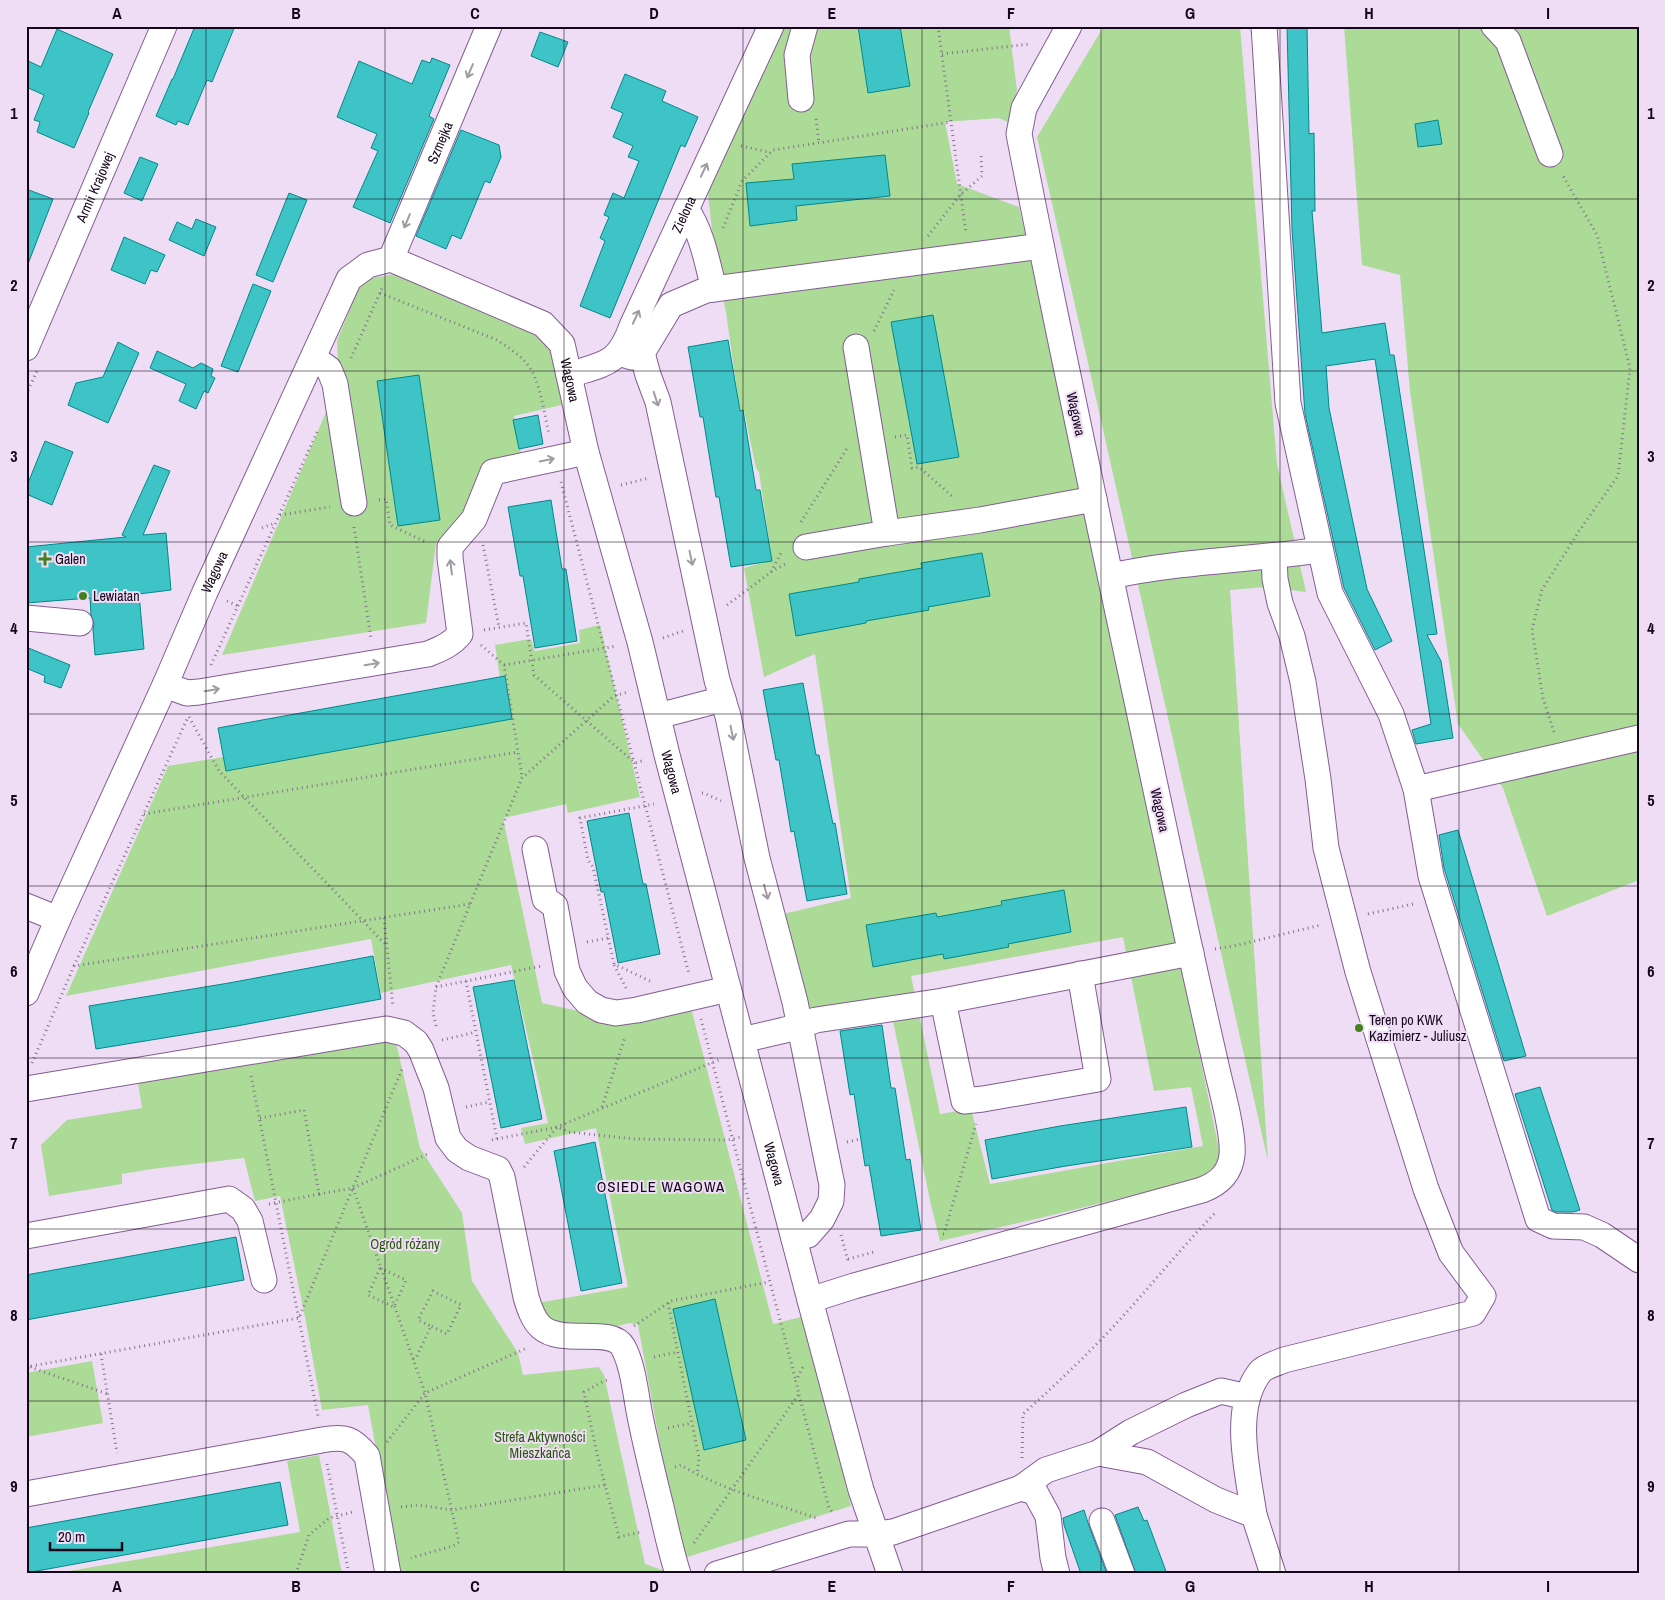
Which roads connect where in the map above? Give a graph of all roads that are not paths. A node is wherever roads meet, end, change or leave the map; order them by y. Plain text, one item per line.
1 (164, 26) edge
2 (489, 26) edge
3 (771, 26) edge
4 (805, 26) edge
5 (1264, 26) edge
6 (1494, 26) edge
7 (1065, 33) edge
8 (801, 98) dead end
9 (1550, 154) road end
10 (686, 209) junction
11 (1041, 246) junction
12 (393, 259) junction
13 (714, 289) junction
14 (856, 347) road end
15 (26, 348) edge
16 (624, 355) junction
17 (314, 358) junction
18 (569, 375) junction
19 (586, 452) junction
20 (1094, 499) junction
21 (352, 503) road end
22 (887, 533) junction
23 (796, 540) road end
24 (1320, 550) junction
25 (1274, 556) junction
26 (1111, 576) junction
27 (26, 618) edge
28 (80, 623) dead end
29 (165, 685) junction
30 (723, 699) junction
31 (658, 716) junction
32 (1639, 738) edge
33 (1416, 789) junction
34 (535, 848) dead end
35 (26, 906) edge
36 (58, 919) junction
37 (1191, 953) junction
38 (1080, 974) junction
39 (728, 989) junction
40 (26, 993) edge
41 (943, 1001) junction
42 (799, 1026) junction
43 (744, 1045) junction
44 (28, 1077) edge
45 (26, 1236) edge
46 (794, 1239) junction
47 (1639, 1260) edge
48 (264, 1280) dead end
49 (810, 1300) junction
50 (1247, 1397) junction
51 (1098, 1453) junction
52 (1021, 1488) junction
53 (26, 1494) edge
54 (1254, 1515) junction
55 (1102, 1521) dead end
56 (878, 1534) junction
57 (386, 1568) edge
58 (676, 1569) edge
59 (717, 1574) edge
60 (890, 1574) edge
61 (1057, 1574) edge
62 (1122, 1574) edge
63 (1273, 1574) edge

1 - 15 street, Armii Krajowej
2 -> 12 street, Szmejka
10 -> 3 street, Zielona
4 - 8 street
5 - 24 street
6 - 9 street
7 - 11 street, Wagowa
10 - 13 street
16 -> 10 street, Zielona
11 - 13 street
11 - 20 street, Wagowa
12 - 17 street, Wagowa
12 - 18 street, Wagowa
13 - 16 street
14 - 22 street
16 - 18 street
16 -> 30 street
17 - 21 street
17 - 29 street, Wagowa
18 - 19 street, Wagowa
29 -> 19 street
19 - 31 street, Wagowa
20 - 22 street
20 - 26 street, Wagowa
22 - 23 street
24 - 25 street
24 - 33 street
25 - 26 street
25 - 50 street
26 - 37 street, Wagowa
27 - 28 street
29 - 36 street, Wagowa
30 - 31 street
30 -> 42 street
31 - 39 street, Wagowa
32 - 33 street
33 - 47 street
34 - 39 street
35 - 36 street
36 - 40 street, Wagowa
37 - 38 street
37 - 49 street, Wagowa
38 - 41 street
38 - 41 street
39 - 43 street, Wagowa
41 - 42 street
42 - 43 street
42 - 46 street
43 - 46 street, Wagowa
44 - 58 street
45 - 48 street
46 - 49 street, Wagowa
49 - 56 street, Wagowa
50 - 51 street
50 - 54 street
51 - 52 street
51 - 54 street
52 - 56 street
52 - 61 street
53 - 57 street
54 - 63 street
55 - 62 street
56 - 59 street
56 - 60 street, Wagowa

